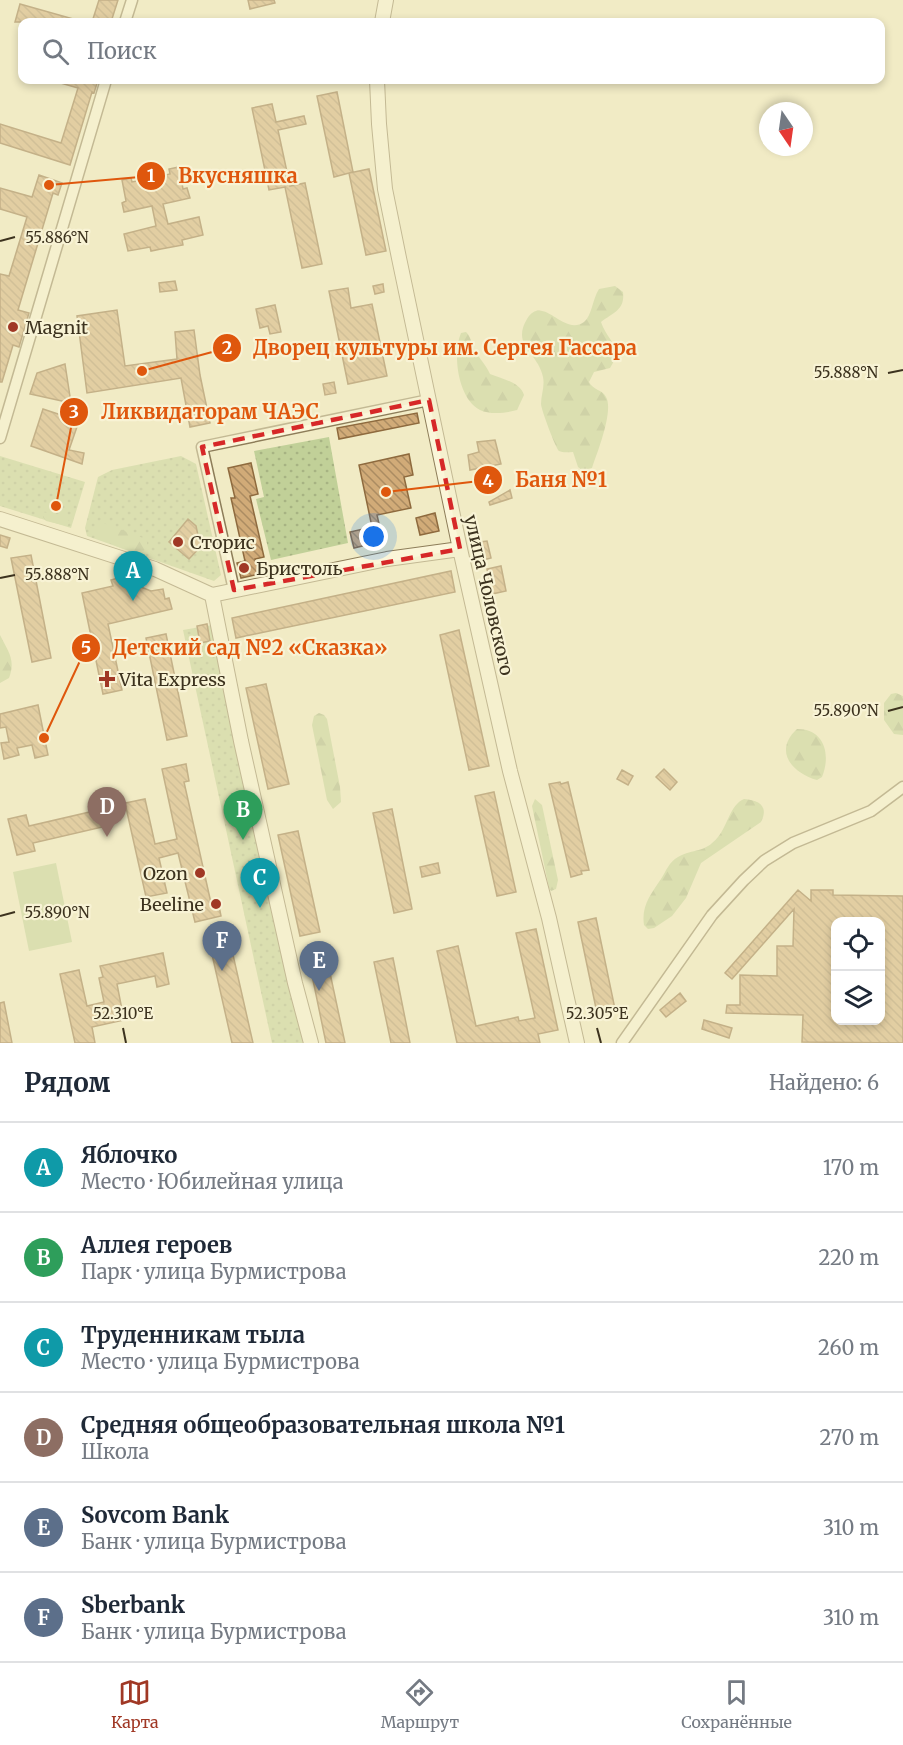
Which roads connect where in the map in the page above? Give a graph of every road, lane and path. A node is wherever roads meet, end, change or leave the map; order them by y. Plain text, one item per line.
1 (132, 0) edge
2 (386, 0) edge
3 (125, 18) edge
4 (383, 18) edge
5 (105, 84) edge
6 (377, 84) edge
7 (429, 400) junction
8 (0, 438) edge
9 (0, 519) edge
10 (460, 549) junction
11 (234, 590) junction
12 (212, 595) junction
13 (903, 787) edge
14 (311, 1043) edge
15 (577, 1043) edge
16 (622, 1043) edge

1 - 3 street
2 - 4 street
5 - 8 street
6 - 7 street, улица Чоловского
7 - 10 street, улица Чоловского
7 - 11 street
9 - 12 street
10 - 11 street
10 - 15 street, улица Чоловского
11 - 12 street
12 - 14 street
13 - 16 street

